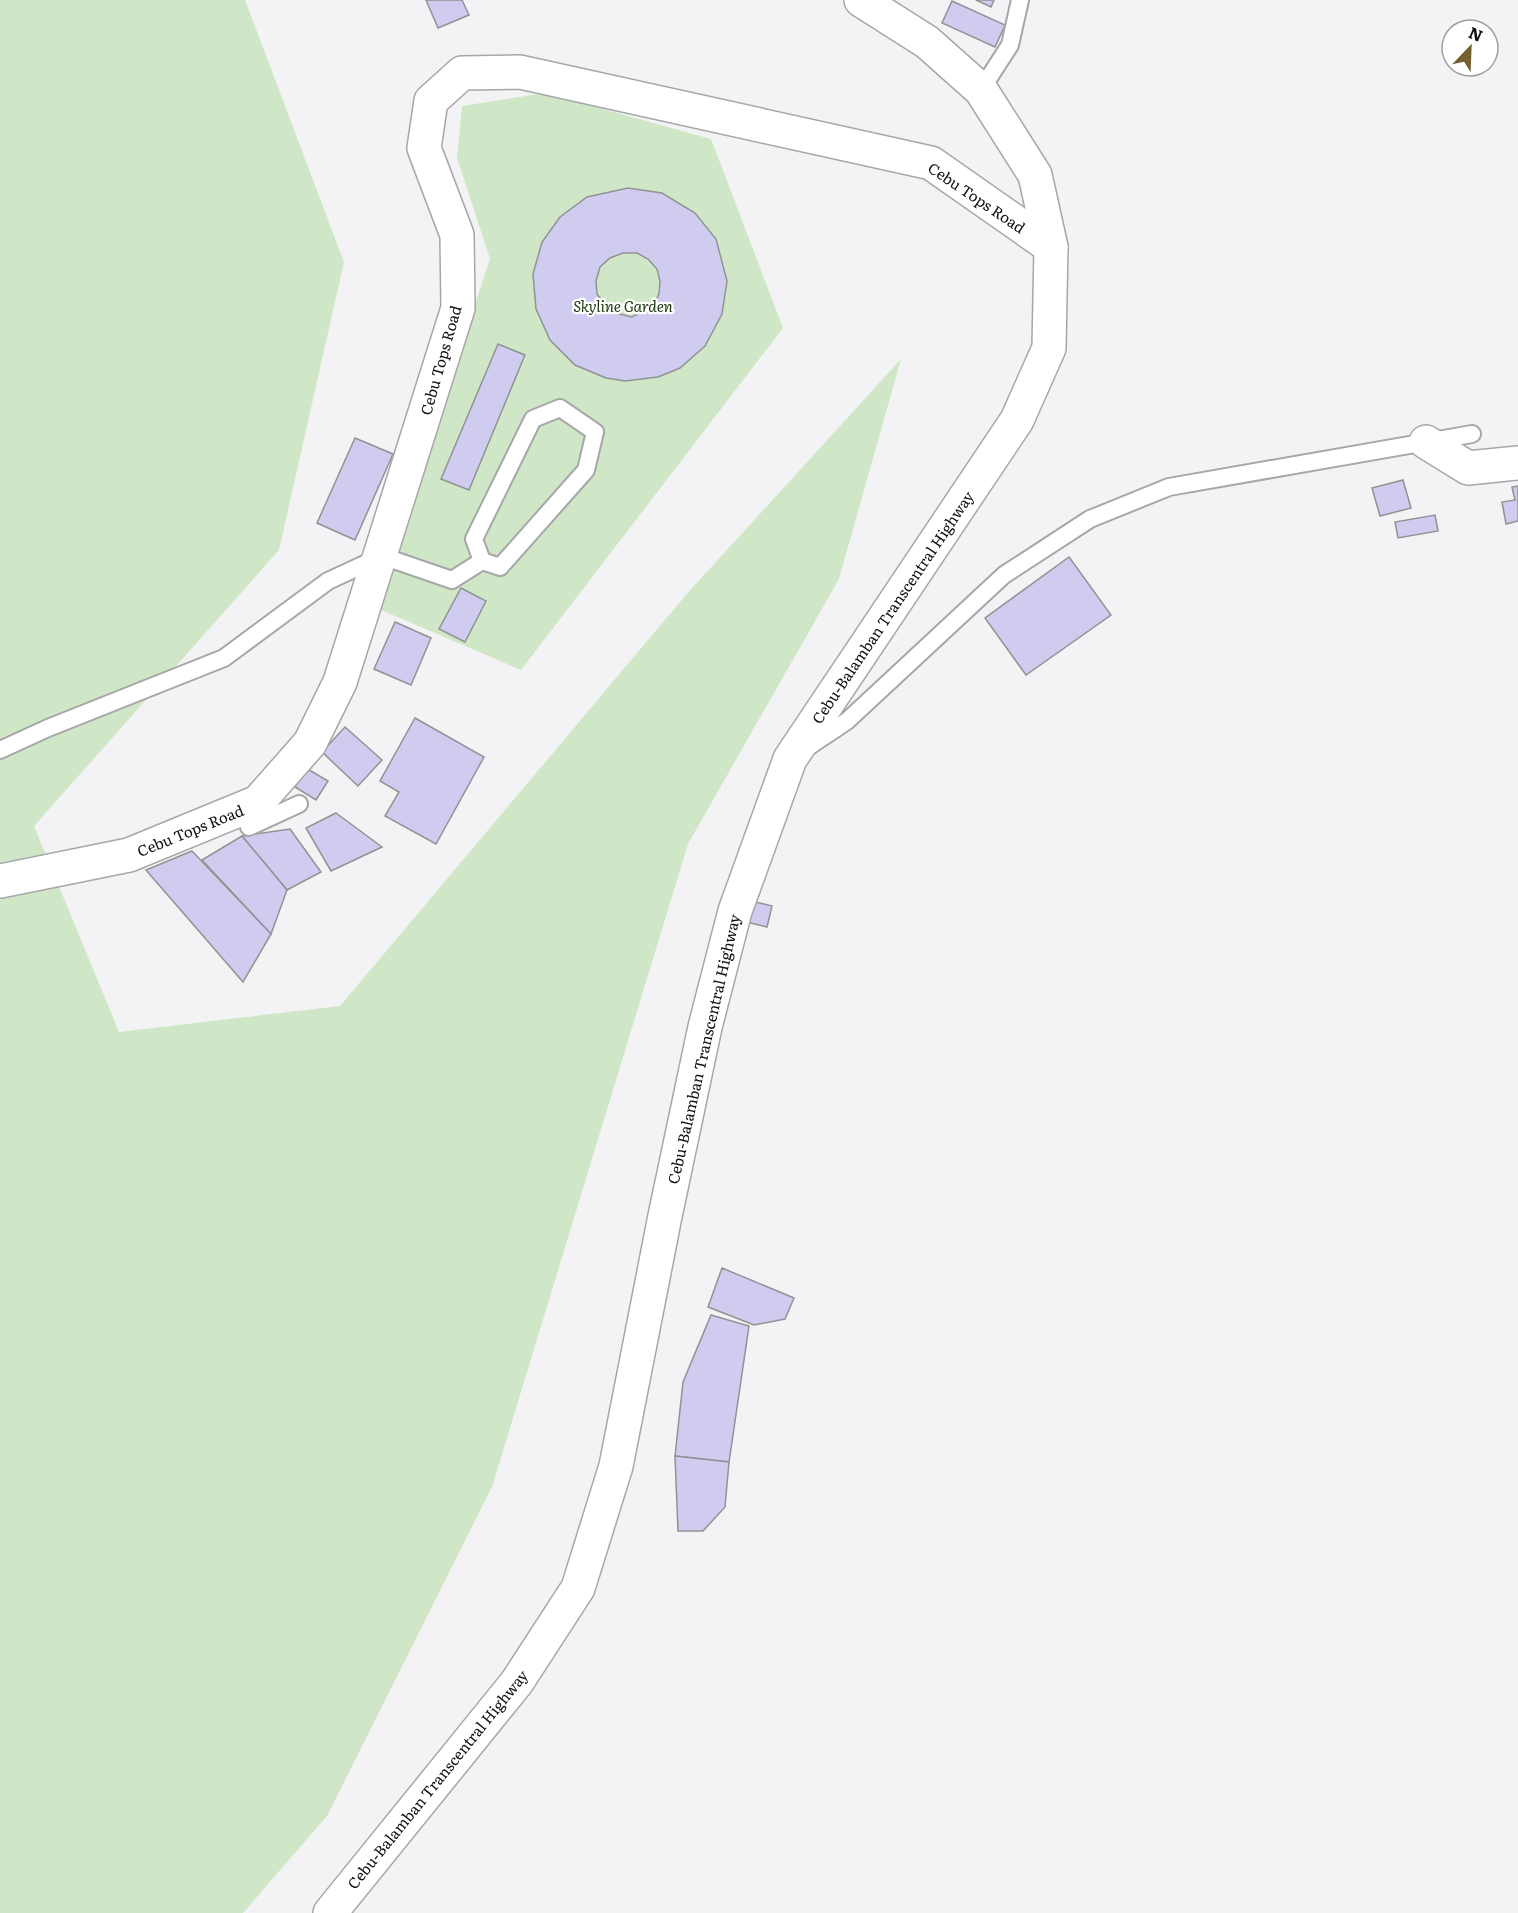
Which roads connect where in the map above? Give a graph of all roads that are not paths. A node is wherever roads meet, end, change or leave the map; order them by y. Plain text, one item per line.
1 (861, 0) edge
2 (1020, 0) edge
3 (981, 90) junction
4 (1051, 248) junction
5 (1473, 434) dead end
6 (1426, 442) junction
7 (1518, 463) edge
8 (382, 556) junction
9 (482, 561) junction
10 (0, 750) edge
11 (790, 759) junction
12 (298, 804) dead end
13 (259, 815) junction
14 (0, 881) edge
15 (330, 1913) edge

1 - 3 main road, Cebu-Balamban Transcentral Highway
2 - 3 lane
3 - 4 main road, Cebu-Balamban Transcentral Highway
4 - 8 main road, Cebu Tops Road
4 - 11 main road, Cebu-Balamban Transcentral Highway
5 - 6 lane
6 - 7 main road
6 - 11 lane
8 - 9 lane
8 - 10 lane
8 - 13 main road, Cebu Tops Road
9 - 9 lane
11 - 15 main road, Cebu-Balamban Transcentral Highway
12 - 13 lane
13 - 14 main road, Cebu Tops Road

